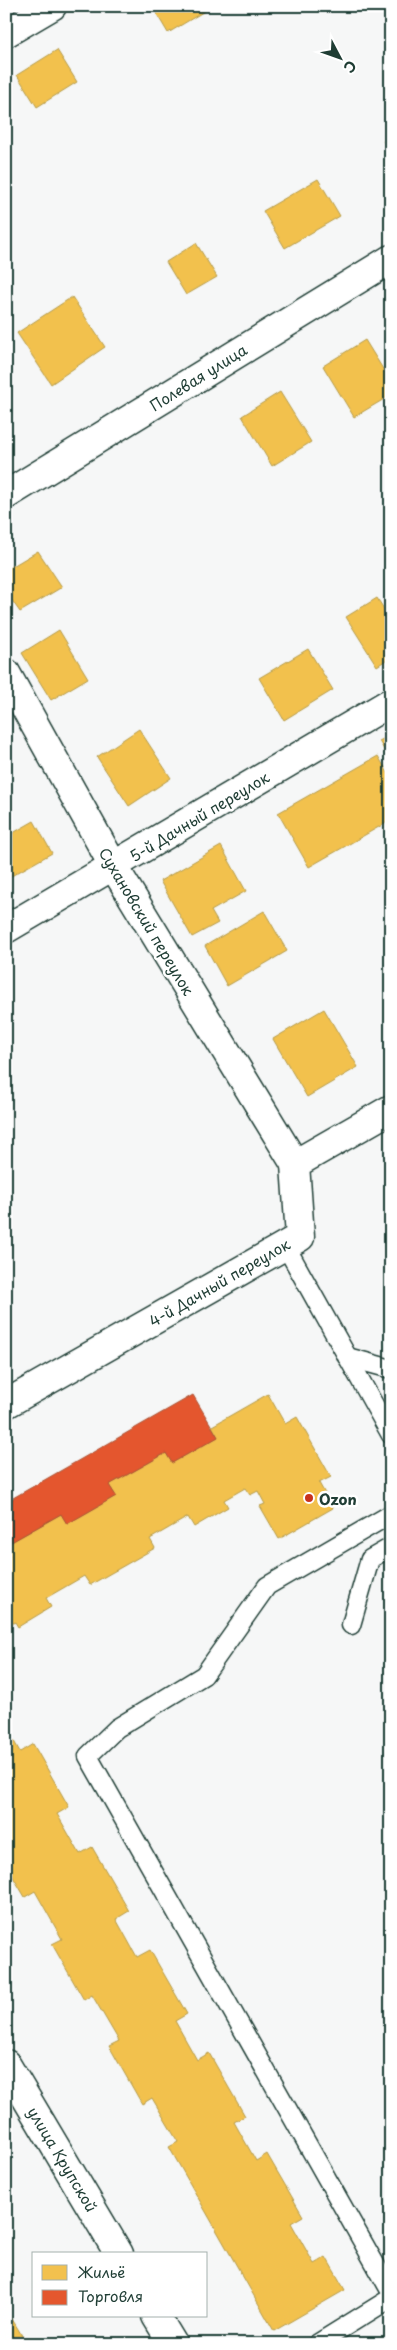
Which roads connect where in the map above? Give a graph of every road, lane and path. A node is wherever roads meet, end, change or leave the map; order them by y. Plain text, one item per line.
1 (52, 6) edge
2 (6, 33) edge
3 (391, 259) edge
4 (6, 495) edge
5 (6, 673) edge
6 (391, 702) edge
7 (114, 867) junction
8 (6, 929) edge
9 (391, 1109) edge
10 (295, 1164) junction
11 (285, 1245) junction
12 (347, 1357) junction
13 (391, 1369) edge
14 (6, 1404) edge
15 (391, 1435) edge
16 (391, 1514) edge
17 (391, 1548) edge
18 (351, 1626) dead end
19 (6, 2064) edge
20 (118, 2252) edge
21 (391, 2292) edge
22 (391, 2298) edge
23 (157, 2318) edge
24 (172, 2344) edge
25 (317, 2344) edge

1 - 2 street
3 - 4 street, Полевая улица
5 - 7 street, Сухановский переулок
6 - 7 street, 5-й Дачный переулок
7 - 8 street, 5-й Дачный переулок
7 - 10 street, Сухановский переулок
9 - 10 street
10 - 11 street, 4-й Дачный переулок
11 - 12 lane
11 - 14 street, 4-й Дачный переулок
12 - 13 lane
12 - 15 lane
16 - 21 lane
17 - 18 lane
19 - 20 street, улица Крупской
22 - 25 lane
23 - 24 street

